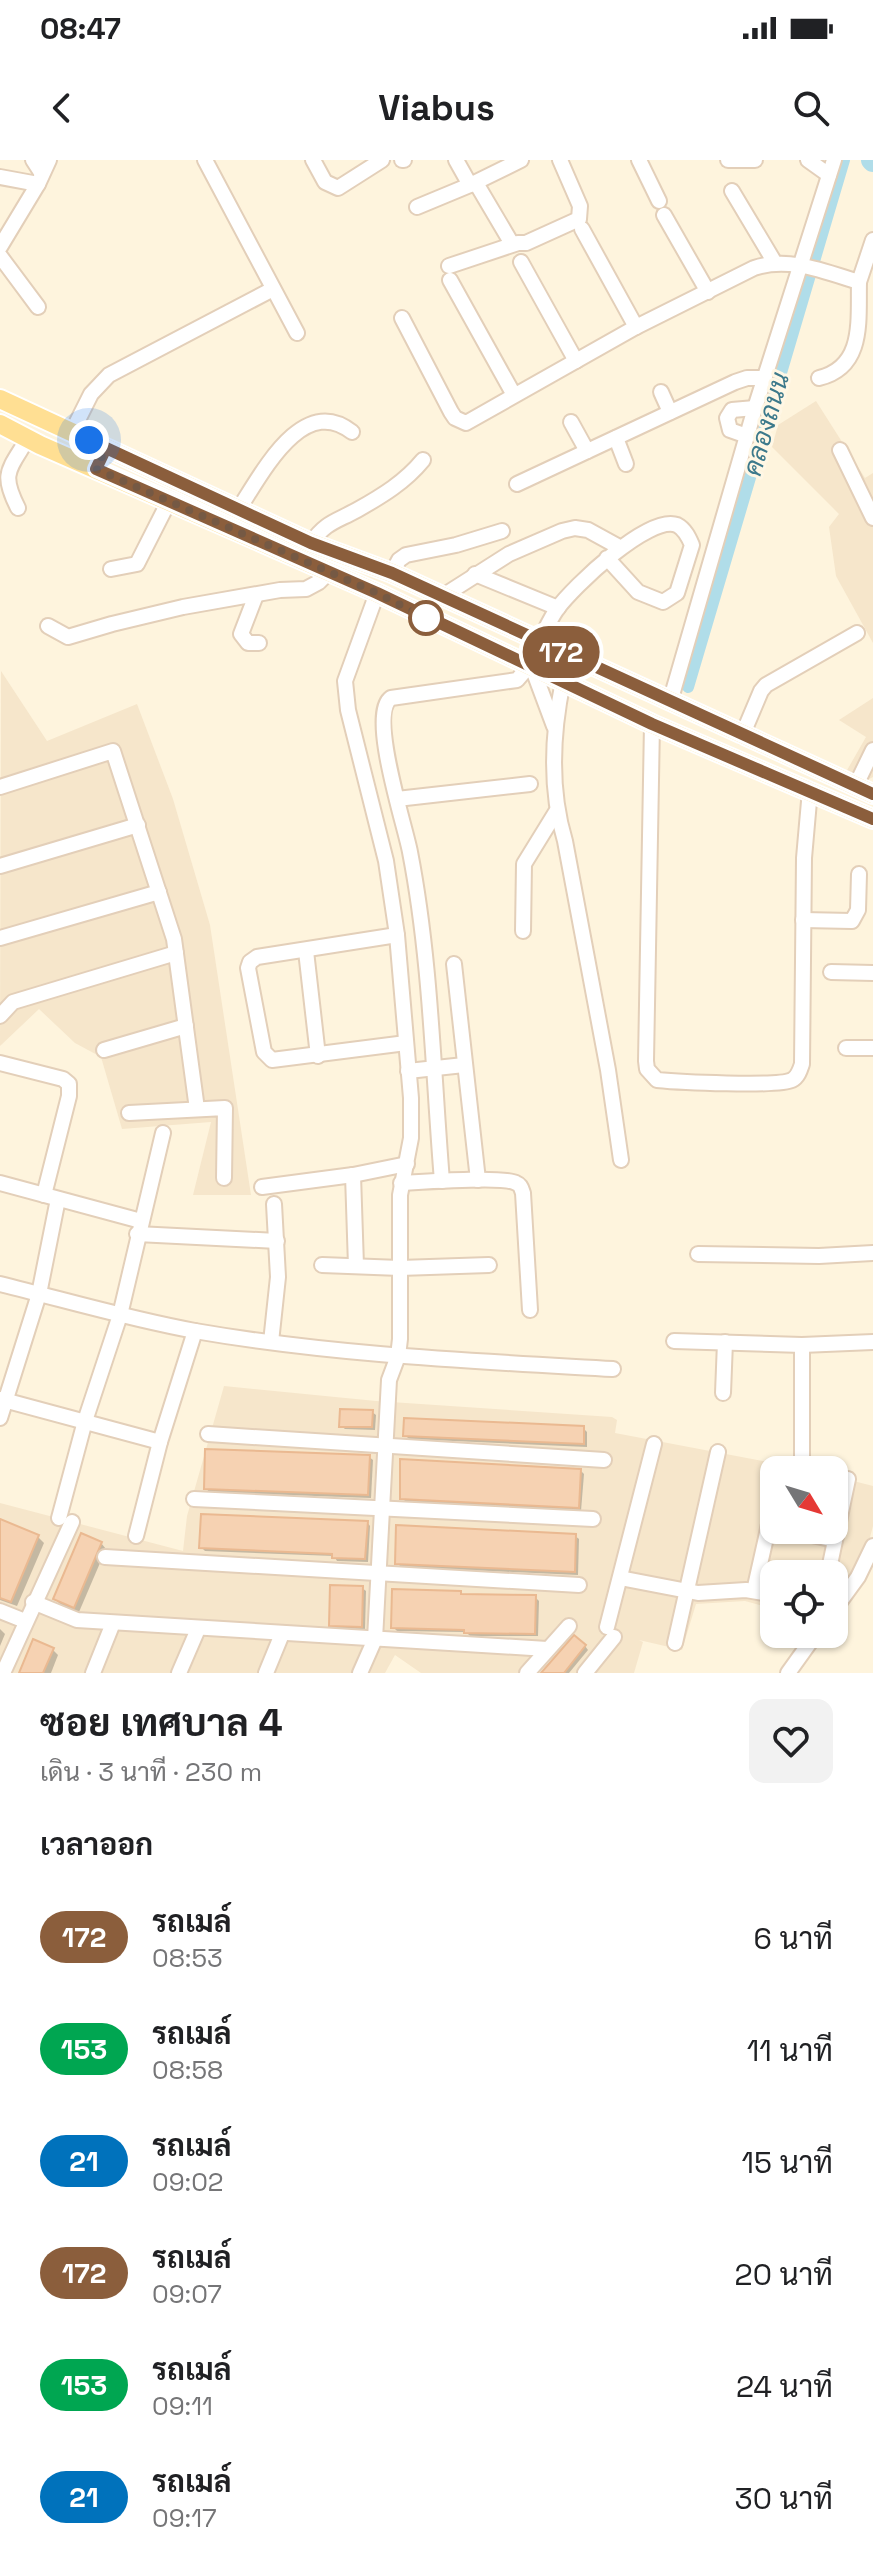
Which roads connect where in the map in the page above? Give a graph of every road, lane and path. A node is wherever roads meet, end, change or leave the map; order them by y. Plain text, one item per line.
1 (33, 160) edge
2 (205, 160) edge
3 (313, 160) edge
4 (382, 160) edge
5 (456, 160) edge
6 (521, 160) edge
7 (560, 160) edge
8 (639, 160) edge
9 (728, 160) edge
10 (755, 160) edge
11 (808, 160) edge
12 (832, 164) edge
13 (43, 172) edge
14 (0, 177) edge
15 (473, 184) junction
16 (732, 191) dead end
17 (417, 207) dead end
18 (582, 229) dead end
19 (873, 240) edge
20 (512, 244) junction
21 (0, 247) edge
22 (0, 256) edge
23 (521, 262) dead end
24 (775, 263) junction
25 (805, 266) junction
26 (859, 282) junction
27 (273, 289) junction
28 (708, 292) junction
29 (38, 307) dead end
30 (402, 318) dead end
31 (636, 327) junction
32 (297, 333) dead end
33 (576, 361) junction
34 (765, 378) junction
35 (819, 378) dead end
36 (661, 392) dead end
37 (514, 395) junction
38 (0, 399) edge
39 (755, 408) junction
40 (670, 412) junction
41 (571, 422) dead end
42 (0, 424) edge
43 (72, 432) junction
44 (352, 432) dead end
45 (747, 436) junction
46 (28, 438) junction
47 (616, 438) junction
48 (106, 448) junction
49 (840, 450) dead end
50 (587, 451) junction
51 (423, 460) dead end
52 (626, 464) dead end
53 (96, 469) junction
54 (517, 484) dead end
55 (169, 501) junction
56 (18, 508) dead end
57 (238, 510) junction
58 (873, 518) edge
59 (502, 531) dead end
60 (311, 543) junction
61 (619, 547) junction
62 (607, 558) junction
63 (111, 569) dead end
64 (329, 572) junction
65 (392, 573) junction
66 (475, 574) junction
67 (377, 593) junction
68 (256, 595) junction
69 (443, 596) junction
70 (558, 608) junction
71 (48, 626) dead end
72 (857, 633) dead end
73 (539, 642) junction
74 (259, 643) dead end
75 (530, 667) junction
76 (563, 681) junction
77 (670, 702) junction
78 (652, 724) junction
79 (554, 727) junction
80 (742, 736) junction
81 (873, 750) edge
82 (386, 757) junction
83 (360, 758) junction
84 (530, 784) dead end
85 (0, 787) edge
86 (810, 790) junction
87 (864, 791) edge
88 (397, 799) junction
89 (556, 812) junction
90 (873, 819) edge
91 (138, 825) junction
92 (0, 866) edge
93 (859, 874) dead end
94 (159, 892) junction
95 (803, 920) junction
96 (523, 931) dead end
97 (397, 935) junction
98 (0, 938) edge
99 (306, 951) junction
100 (176, 953) junction
101 (454, 964) dead end
102 (831, 972) dead end
103 (873, 973) edge
104 (0, 1016) edge
105 (186, 1026) junction
106 (406, 1043) junction
107 (846, 1048) dead end
108 (873, 1048) edge
109 (104, 1050) dead end
110 (318, 1056) junction
111 (0, 1063) edge
112 (464, 1065) junction
113 (432, 1069) junction
114 (408, 1071) junction
115 (197, 1109) junction
116 (129, 1113) dead end
117 (163, 1133) dead end
118 (621, 1160) dead end
119 (407, 1164) junction
120 (353, 1175) junction
121 (224, 1178) dead end
122 (478, 1180) junction
123 (442, 1181) junction
124 (0, 1183) edge
125 (401, 1183) junction
126 (262, 1187) dead end
127 (51, 1197) junction
128 (274, 1204) dead end
129 (139, 1227) junction
130 (277, 1241) junction
131 (873, 1253) edge
132 (698, 1254) dead end
133 (322, 1265) dead end
134 (489, 1265) dead end
135 (356, 1266) junction
136 (400, 1268) junction
137 (0, 1284) edge
138 (39, 1294) junction
139 (530, 1310) dead end
140 (120, 1315) junction
141 (195, 1331) junction
142 (674, 1341) dead end
143 (271, 1342) junction
144 (725, 1342) junction
145 (873, 1342) edge
146 (802, 1345) junction
147 (398, 1356) junction
148 (613, 1369) dead end
149 (723, 1393) dead end
150 (2, 1400) edge
151 (0, 1418) edge
152 (85, 1421) junction
153 (208, 1434) dead end
154 (160, 1442) junction
155 (654, 1444) dead end
156 (385, 1446) junction
157 (718, 1452) dead end
158 (802, 1456) edge
159 (604, 1460) dead end
160 (194, 1499) dead end
161 (382, 1510) junction
162 (593, 1519) dead end
163 (136, 1536) dead end
164 (766, 1544) edge
165 (871, 1556) edge
166 (105, 1557) dead end
167 (378, 1574) junction
168 (620, 1578) junction
169 (579, 1585) dead end
170 (848, 1590) edge
171 (685, 1591) junction
172 (754, 1591) junction
173 (760, 1592) edge
174 (33, 1602) junction
175 (0, 1611) edge
176 (25, 1621) junction
177 (113, 1623) junction
178 (569, 1626) dead end
179 (198, 1629) junction
180 (282, 1634) junction
181 (375, 1639) junction
182 (675, 1643) dead end
183 (806, 1648) edge
184 (547, 1649) junction
185 (3, 1673) edge
186 (93, 1673) edge
187 (179, 1673) edge
188 (266, 1673) edge
189 (360, 1673) edge
190 (527, 1673) edge
191 (585, 1673) edge
192 (788, 1673) edge

1 - 13 street
2 - 27 street
3 - 4 street
5 - 15 street
6 - 15 street
7 - 20 street
8 - 28 street
9 - 10 street
11 - 12 street
12 - 25 street
13 - 14 street
13 - 21 street
15 - 17 street
15 - 20 street
16 - 24 street
18 - 31 street
19 - 26 street
20 - 37 street
22 - 29 street
23 - 33 street
24 - 25 street
24 - 28 street
25 - 26 street
25 - 34 street
26 - 35 street
27 - 32 street
27 - 43 street
28 - 31 street
30 - 37 street
31 - 33 street
33 - 37 street
34 - 39 street
34 - 40 street
36 - 40 street
38 - 43 main road
39 - 45 street
39 - 45 street
40 - 47 street
41 - 50 street
42 - 46 main road
43 - 48 main road
44 - 57 street
45 - 77 street
46 - 53 main road
46 - 56 street
47 - 50 street
47 - 52 street
48 - 53 main road
48 - 57 main road
49 - 58 street
50 - 54 street
51 - 60 street
53 - 55 main road
55 - 63 street
55 - 64 main road
57 - 60 main road
59 - 65 street
60 - 65 main road
61 - 62 street
61 - 62 street
61 - 66 street
62 - 70 street
64 - 67 main road
64 - 68 street
65 - 69 main road
66 - 69 street
66 - 70 street
67 - 75 main road
67 - 83 street
68 - 71 street
68 - 74 street
69 - 73 main road
70 - 73 street
72 - 80 street
73 - 77 main road
75 - 76 main road
75 - 79 street
75 - 82 street
76 - 78 main road
76 - 79 street
77 - 80 main road
78 - 86 main road
78 - 95 street
79 - 89 street
80 - 87 main road
81 - 87 street
82 - 83 street
82 - 88 street
83 - 97 street
84 - 88 street
85 - 91 street
86 - 90 main road
86 - 95 street
88 - 113 street
89 - 96 street
89 - 118 street
91 - 92 street
91 - 94 street
93 - 95 street
94 - 98 street
94 - 100 street
97 - 99 street
97 - 106 street
99 - 110 street
99 - 110 street
100 - 104 street
100 - 105 street
101 - 112 street
102 - 103 street
105 - 109 street
105 - 115 street
106 - 110 street
106 - 114 street
107 - 108 street
111 - 127 street
112 - 113 street
112 - 122 street
113 - 114 street
113 - 123 street
114 - 119 street
115 - 116 street
115 - 121 street
117 - 129 street
119 - 120 street
119 - 125 street
120 - 126 street
120 - 135 street
122 - 123 street
122 - 139 street
123 - 125 street
124 - 127 street
125 - 136 street
127 - 129 street
127 - 138 street
128 - 130 street
129 - 130 street
129 - 140 street
130 - 143 street
131 - 132 street
133 - 135 street
134 - 136 street
135 - 136 street
136 - 147 street
137 - 138 street
138 - 140 street
138 - 150 street
140 - 141 street
140 - 152 street
141 - 143 street
141 - 154 street
142 - 144 street
143 - 147 street
144 - 146 street
144 - 149 street
145 - 146 street
146 - 158 street
147 - 148 street
147 - 156 street
150 - 151 street
150 - 152 street
152 - 154 street
152 - 174 street
153 - 156 street
154 - 163 street
155 - 168 street
156 - 159 street
156 - 161 street
157 - 171 street
160 - 161 street
161 - 162 street
161 - 167 street
164 - 172 street
165 - 170 street
166 - 167 street
167 - 169 street
167 - 181 street
168 - 171 street
168 - 191 street
171 - 172 street
171 - 182 street
172 - 173 street
174 - 176 street
174 - 177 street
175 - 176 street
176 - 185 street
177 - 179 street
177 - 186 street
178 - 184 street
179 - 180 street
179 - 187 street
180 - 181 street
180 - 188 street
181 - 184 street
181 - 189 street
183 - 192 street
184 - 190 street

